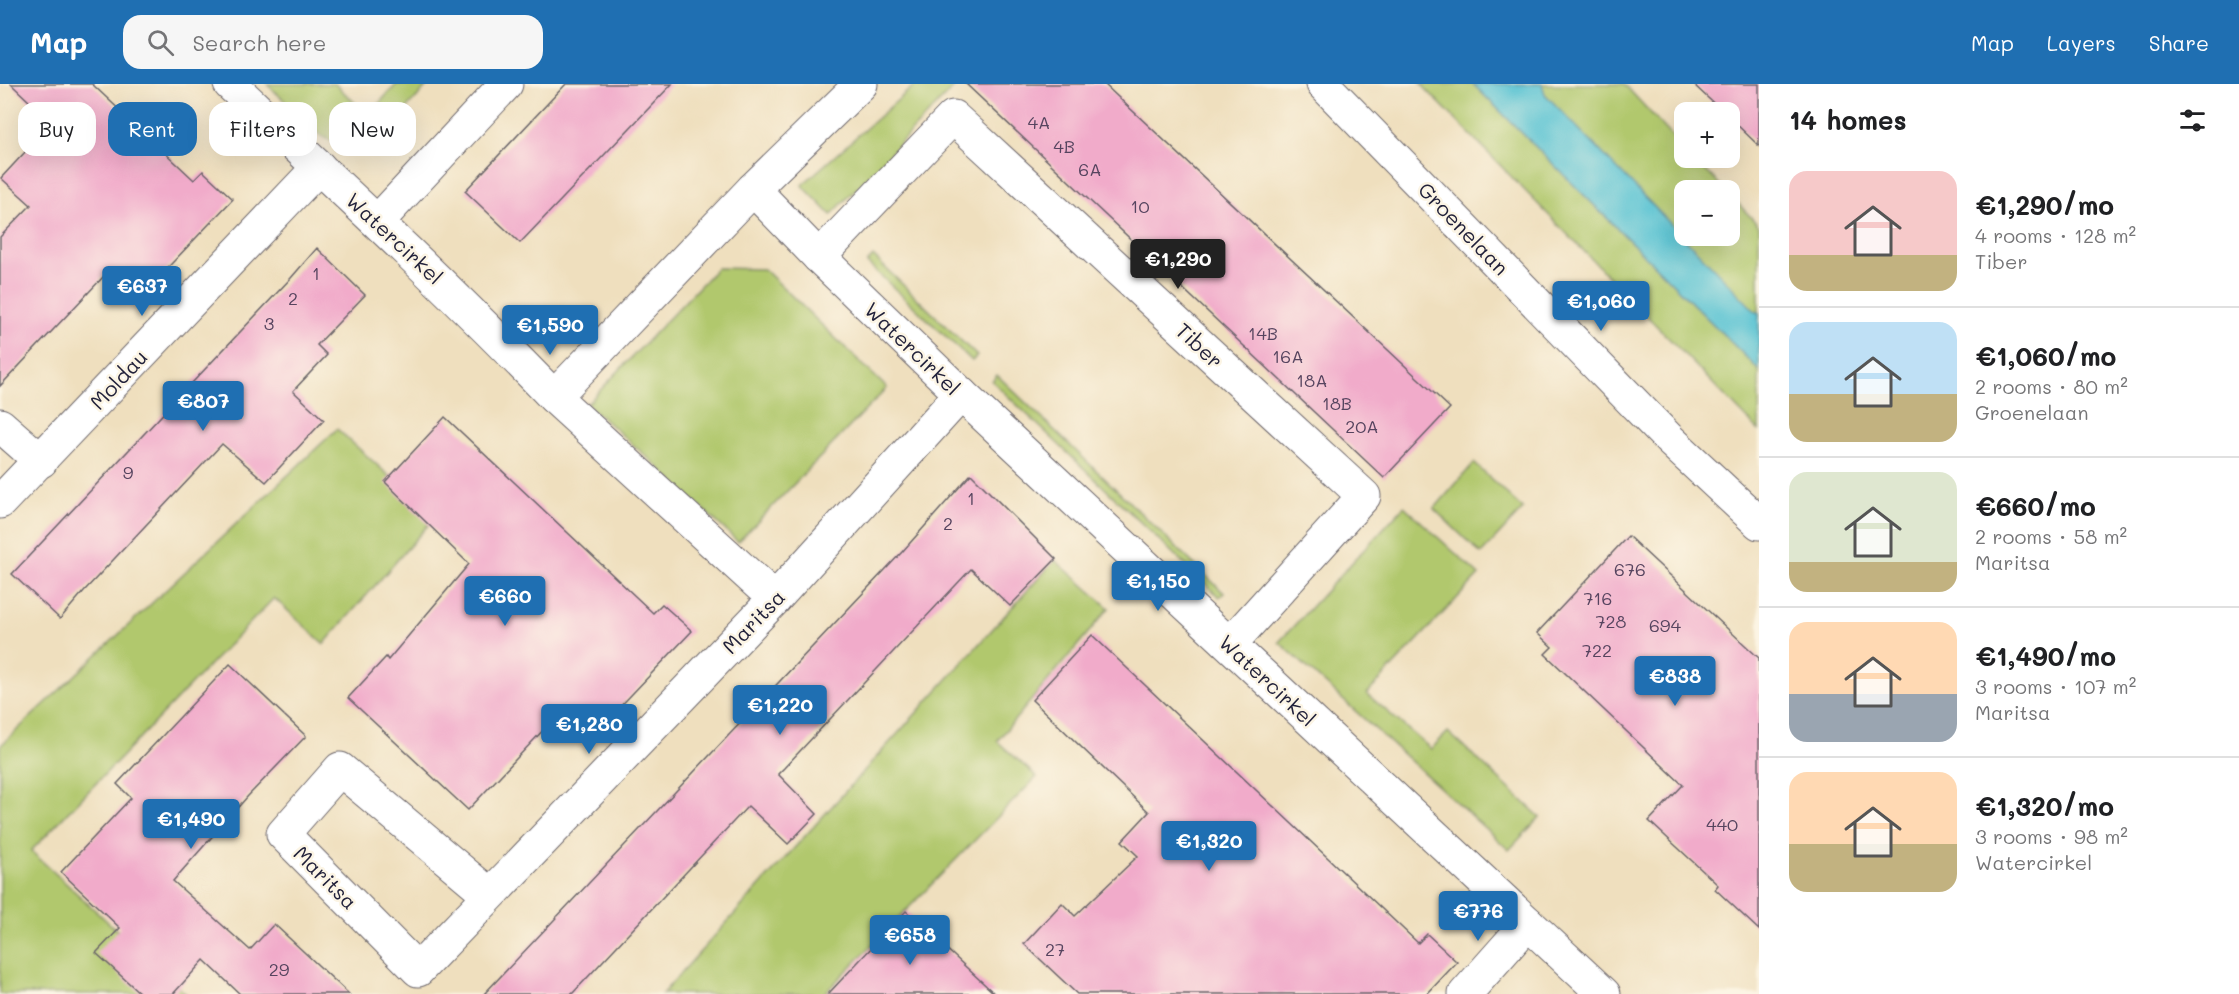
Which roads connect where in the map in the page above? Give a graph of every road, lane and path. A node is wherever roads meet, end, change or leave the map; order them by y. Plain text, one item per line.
1 (230, 84) edge
2 (506, 84) edge
3 (861, 84) edge
4 (1323, 84) edge
5 (319, 167) junction
6 (753, 189) junction
7 (378, 221) junction
8 (819, 257) junction
9 (961, 394) junction
10 (554, 397) junction
11 (0, 425) edge
12 (41, 461) junction
13 (0, 502) edge
14 (1759, 523) edge
15 (775, 599) junction
16 (1230, 644) junction
17 (490, 895) junction
18 (1528, 923) junction
19 (1465, 994) edge
20 (1604, 994) edge

1 - 5 street, Watercirkel
2 - 7 street
3 - 6 street
4 - 14 street, Groenelaan
5 - 7 street, Watercirkel
5 - 12 street, Moldau
6 - 8 street, Watercirkel
6 - 10 street
7 - 10 street, Watercirkel
8 - 9 street, Watercirkel
8 - 16 street, Tiber
9 - 15 street, Maritsa
9 - 16 street, Watercirkel
10 - 15 street, Watercirkel
11 - 12 street
12 - 13 street, Moldau
15 - 17 street, Maritsa
16 - 18 street, Watercirkel
17 - 17 street, Maritsa
18 - 19 street
18 - 20 street, Watercirkel

